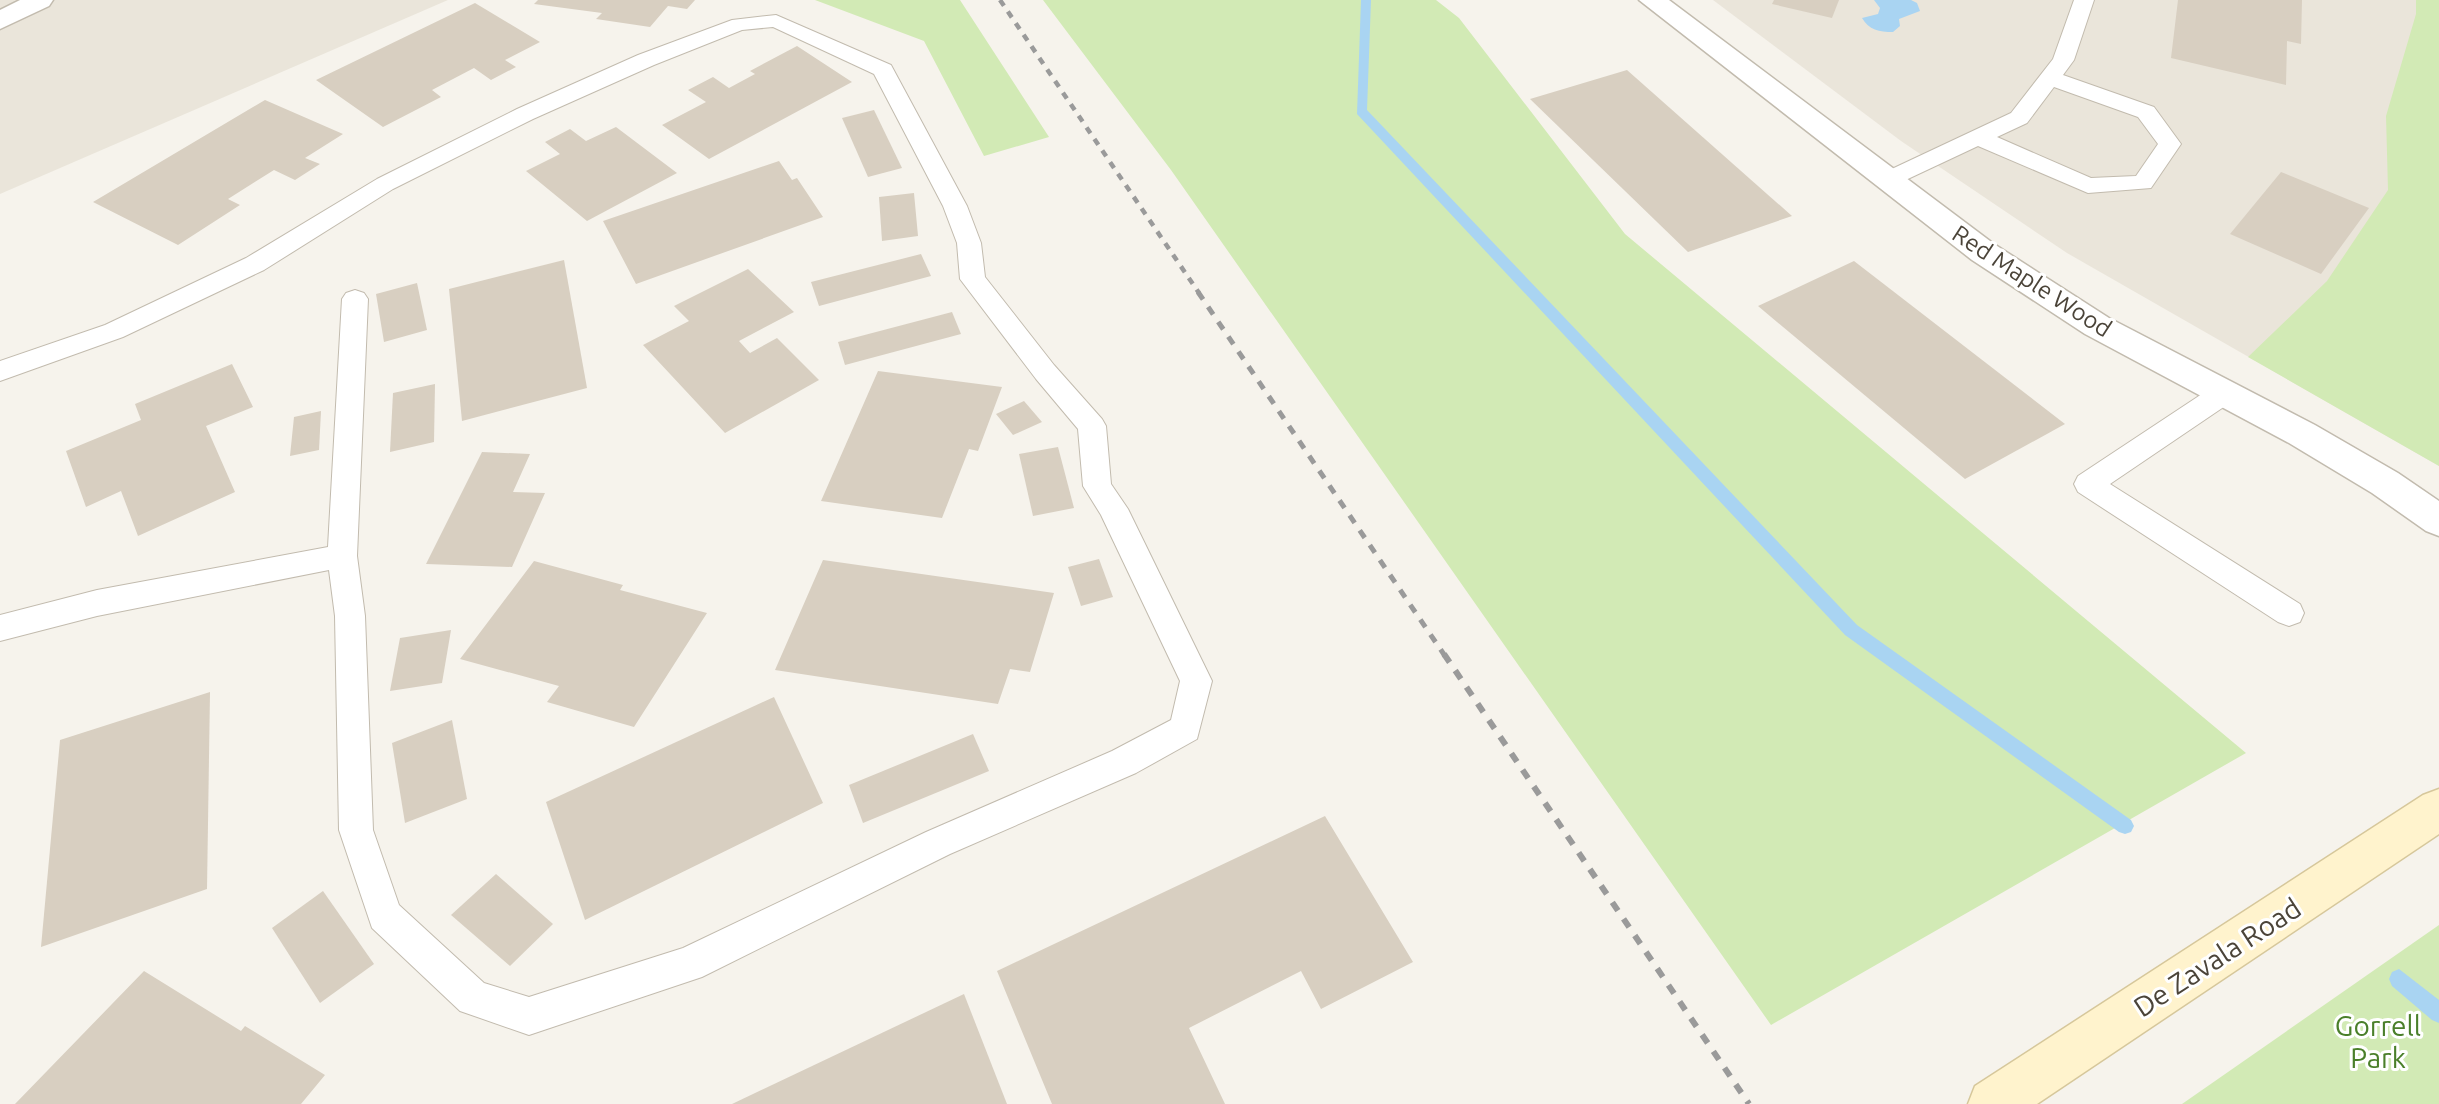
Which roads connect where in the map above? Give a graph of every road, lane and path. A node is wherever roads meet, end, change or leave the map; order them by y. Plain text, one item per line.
1 (40, 0) edge
2 (1652, 0) edge
3 (2084, 0) edge
4 (0, 21) edge
5 (2050, 78) junction
6 (1978, 136) junction
7 (1886, 180) junction
8 (355, 299) dead end
9 (0, 371) edge
10 (2224, 393) junction
11 (2439, 520) edge
12 (342, 556) junction
13 (2289, 613) dead end
14 (0, 628) edge
15 (2439, 809) edge
16 (1993, 1104) edge

1 - 4 street
2 - 7 street, Red Maple Wood
3 - 5 lane
5 - 6 lane
5 - 6 lane
6 - 7 lane
7 - 10 street, Red Maple Wood
8 - 12 lane
9 - 12 lane
10 - 11 street, Red Maple Wood
10 - 13 lane
12 - 14 lane
15 - 16 main road, De Zavala Road

